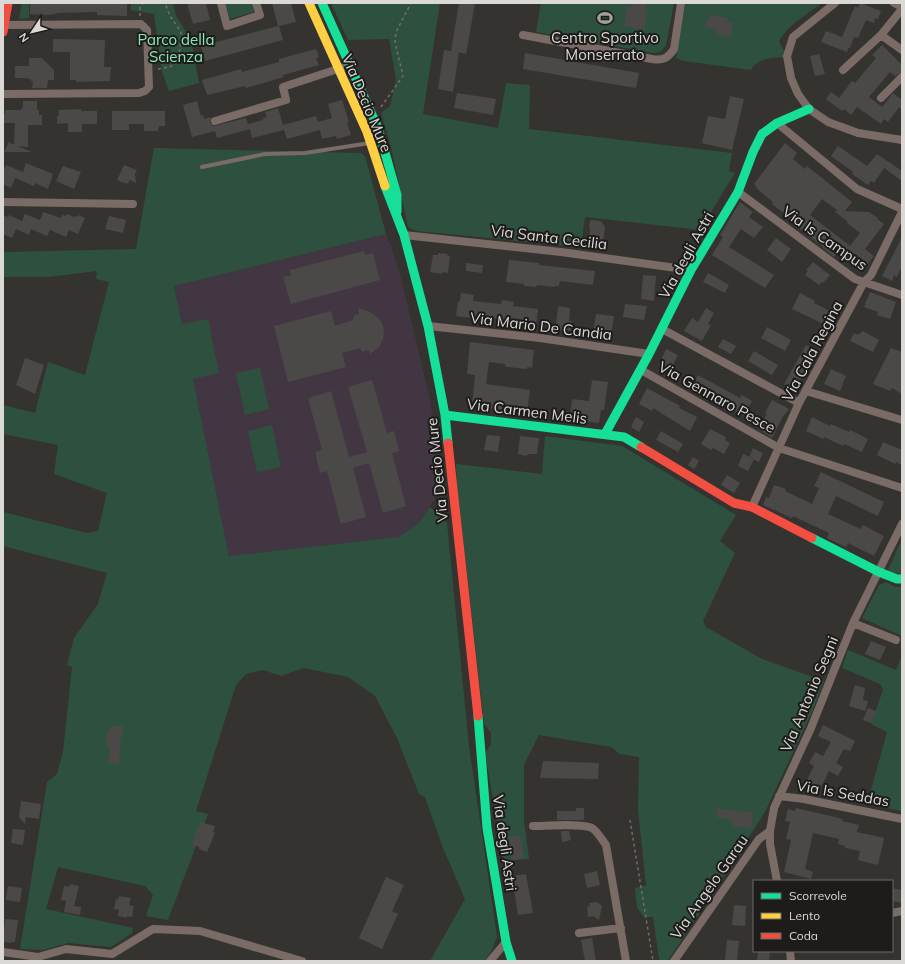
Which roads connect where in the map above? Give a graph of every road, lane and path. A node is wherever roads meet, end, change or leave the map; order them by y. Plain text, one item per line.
1 (8, 3) edge
2 (143, 3) edge
3 (165, 3) edge
4 (220, 3) edge
5 (256, 3) edge
6 (309, 3) edge
7 (322, 3) edge
8 (411, 3) edge
9 (681, 3) edge
10 (835, 3) edge
11 (894, 3) edge
12 (902, 8) edge
13 (144, 27) junction
14 (4, 28) edge
15 (523, 35) dead end
16 (881, 35) junction
17 (902, 50) edge
18 (350, 65) junction
19 (337, 68) junction
20 (843, 70) dead end
21 (148, 71) junction
22 (902, 78) edge
23 (3, 94) edge
24 (881, 98) dead end
25 (809, 109) junction
26 (373, 117) junction
27 (215, 121) dead end
28 (777, 124) junction
29 (902, 140) edge
30 (371, 143) junction
31 (202, 167) dead end
32 (738, 192) junction
33 (3, 202) edge
34 (133, 204) dead end
35 (902, 210) edge
36 (397, 215) junction
37 (404, 235) junction
38 (691, 270) junction
39 (864, 282) junction
40 (902, 295) edge
41 (428, 326) junction
42 (662, 329) junction
43 (650, 354) junction
44 (641, 370) junction
45 (806, 391) junction
46 (799, 403) junction
47 (445, 415) junction
48 (902, 420) edge
49 (605, 434) junction
50 (779, 448) junction
51 (902, 488) edge
52 (752, 507) junction
53 (902, 524) edge
54 (879, 572) junction
55 (902, 579) edge
56 (853, 623) junction
57 (896, 640) dead end
58 (479, 727) joint
59 (779, 796) junction
60 (902, 819) edge
61 (630, 820) dead end
62 (533, 826) dead end
63 (770, 831) junction
64 (777, 880) edge
65 (621, 928) junction
66 (579, 933) dead end
67 (506, 942) junction
68 (3, 952) edge
69 (302, 961) edge
70 (490, 961) edge
71 (512, 961) edge
72 (626, 961) edge
73 (653, 961) edge
74 (674, 961) edge

1 - 14 street
2 - 13 path
3 - 21 path
4 - 5 street
6 - 19 street, Via Decio Mure
7 - 18 street, Via Decio Mure
8 - 26 path
9 - 15 street
10 - 25 street
11 - 12 street
12 - 16 street
13 - 14 street
13 - 21 street
16 - 17 street
16 - 20 street
18 - 19 street
18 - 26 street, Via Decio Mure
19 - 27 street
19 - 30 street, Via Decio Mure
21 - 23 street
22 - 24 street
25 - 28 street, Via degli Astri
25 - 29 street
26 - 36 street, Via Decio Mure
28 - 32 street, Via degli Astri
28 - 35 street
30 - 31 lane
30 - 36 street, Via Decio Mure
32 - 38 street, Via degli Astri
32 - 39 street, Via Is Campus
33 - 34 street
35 - 39 street, Via Cala Regina
36 - 37 street, Via Decio Mure
37 - 38 street, Via Santa Cecilia
37 - 41 street, Via Decio Mure
38 - 42 street, Via degli Astri
39 - 40 street, Via Is Campus
39 - 45 street, Via Cala Regina
41 - 43 street, Via Mario De Candia
41 - 47 street, Via Decio Mure
42 - 43 street, Via degli Astri
42 - 46 street
43 - 44 street, Via degli Astri
44 - 49 street, Via degli Astri
44 - 50 street, Via Gennaro Pesce
45 - 46 street, Via Cala Regina
45 - 48 street
46 - 50 street, Via Cala Regina
47 - 49 street, Via Carmen Melis
47 - 58 street, Via Decio Mure
49 - 52 street, Via Carmen Melis
50 - 51 street, Via Gennaro Pesce
50 - 52 street, Via Cala Regina
52 - 54 street, Via Carmen Melis
53 - 54 street, Via Antonio Segni
54 - 55 street, Via Carmen Melis
54 - 56 street, Via Antonio Segni
56 - 57 street
56 - 59 street, Via Antonio Segni
58 - 67 street, Via degli Astri
59 - 60 street, Via Is Seddas
59 - 63 street, Via Antonio Segni
61 - 73 path
62 - 65 street
63 - 64 street, Via Antonio Segni
63 - 74 street, Via Angelo Garau
65 - 66 street
65 - 72 street
67 - 70 street
67 - 71 street, Via degli Astri
68 - 69 street

